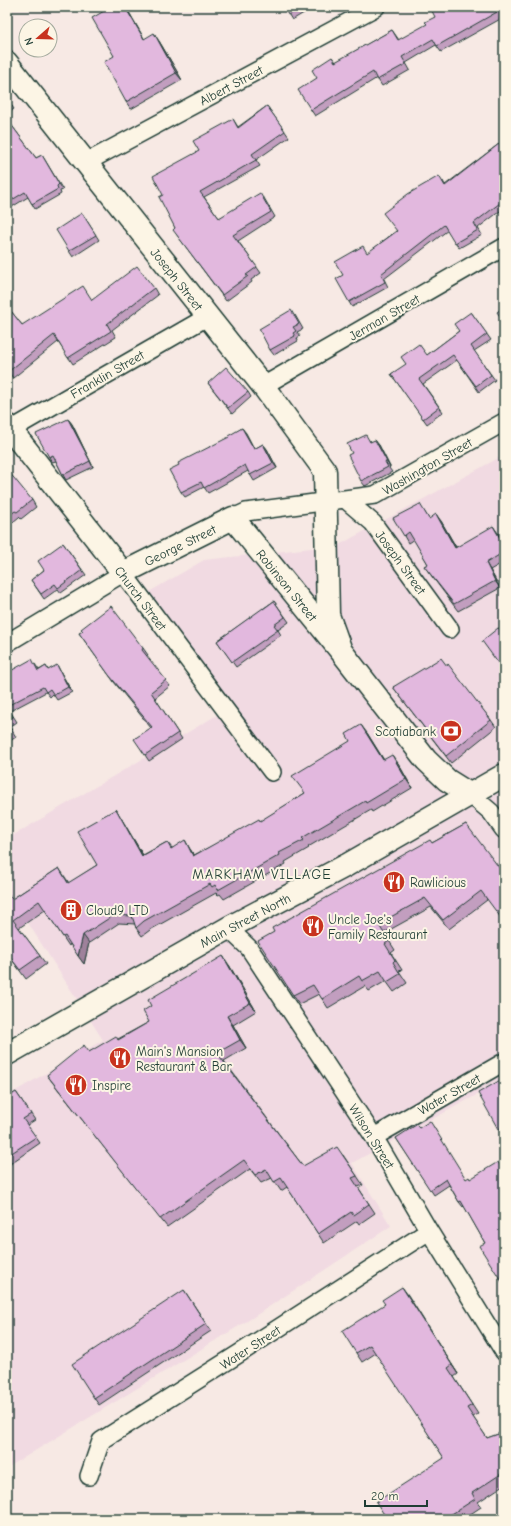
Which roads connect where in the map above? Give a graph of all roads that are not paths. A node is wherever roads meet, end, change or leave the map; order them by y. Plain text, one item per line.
1 (371, 8) edge
2 (7, 63) edge
3 (85, 163) junction
4 (504, 247) edge
5 (207, 317) junction
6 (263, 386) junction
7 (504, 422) edge
8 (8, 429) edge
9 (336, 501) junction
10 (233, 518) junction
11 (123, 574) junction
12 (450, 629) dead end
13 (7, 643) edge
14 (341, 651) junction
15 (272, 772) dead end
16 (504, 775) edge
17 (471, 795) junction
18 (504, 830) edge
19 (228, 928) junction
20 (7, 1054) edge
21 (504, 1062) edge
22 (374, 1137) junction
23 (429, 1231) junction
24 (504, 1352) edge
25 (89, 1476) dead end

1 - 3 street, Albert Street
2 - 3 street, Joseph Street
3 - 5 street, Joseph Street
4 - 6 street, Jerman Street
5 - 6 street, Joseph Street
5 - 8 street, Franklin Street
6 - 9 street, Joseph Street
7 - 9 street, Washington Street
8 - 11 street, Church Street
9 - 10 street, George Street
9 - 12 street, Joseph Street
9 - 14 street, Robinson Street
10 - 11 street, George Street
10 - 14 street, Robinson Street
11 - 13 street, George Street
11 - 15 street, Church Street
14 - 17 street, Robinson Street
16 - 17 street, Main Street North
17 - 18 street, Robinson Street
17 - 19 street, Main Street North
19 - 20 street, Main Street North
19 - 22 street, Wilson Street
21 - 22 street, Water Street
22 - 23 street, Wilson Street
23 - 24 street, Wilson Street
23 - 25 street, Water Street

